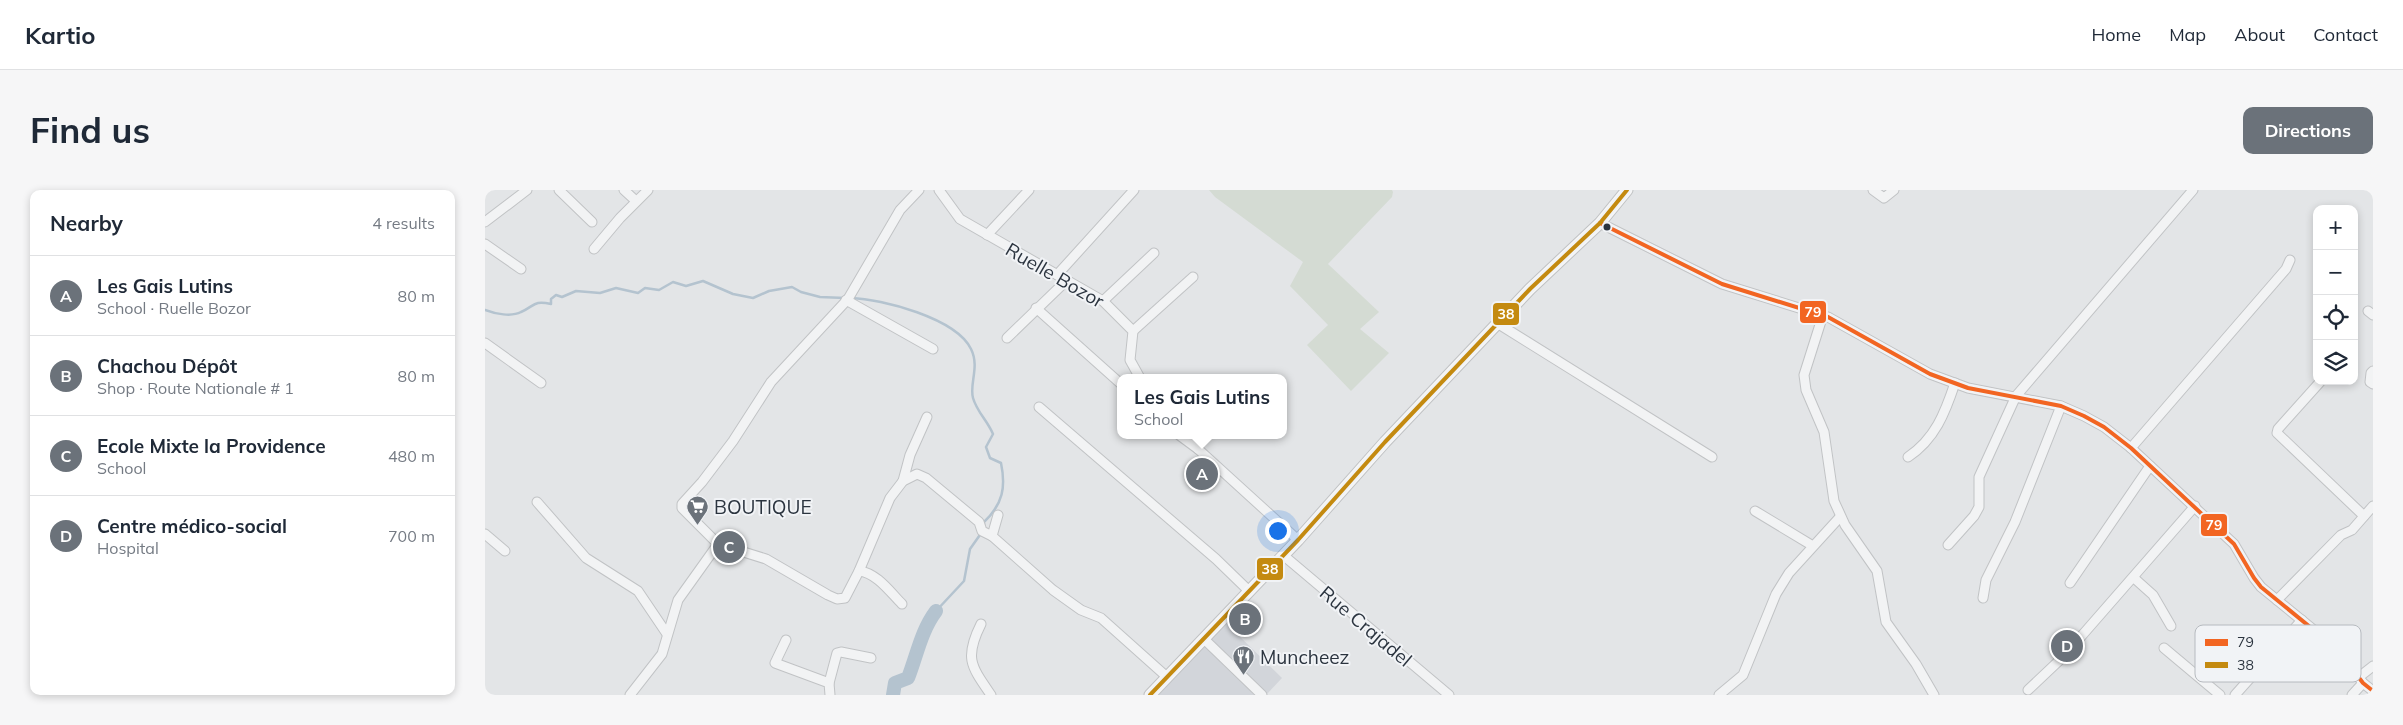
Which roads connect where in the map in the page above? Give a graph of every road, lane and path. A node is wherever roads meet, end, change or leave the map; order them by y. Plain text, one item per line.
1 (527, 190) edge
2 (559, 190) edge
3 (624, 190) edge
4 (648, 190) edge
5 (919, 190) edge
6 (939, 190) edge
7 (1029, 190) edge
8 (1133, 190) edge
9 (1627, 190) edge
10 (1873, 190) edge
11 (1894, 190) edge
12 (2193, 190) edge
13 (636, 201) junction
14 (485, 222) edge
15 (591, 222) dead end
16 (1600, 223) junction
17 (987, 235) junction
18 (485, 244) edge
19 (594, 249) dead end
20 (1154, 253) dead end
21 (2290, 260) dead end
22 (521, 270) dead end
23 (1057, 276) junction
24 (1193, 278) dead end
25 (1066, 281) junction
26 (847, 300) junction
27 (1103, 301) junction
28 (1036, 308) junction
29 (1823, 315) junction
30 (1497, 323) junction
31 (1133, 331) junction
32 (1007, 338) dead end
33 (485, 343) edge
34 (933, 349) dead end
35 (2373, 370) edge
36 (1138, 374) edge
37 (1117, 380) edge
38 (1955, 383) junction
39 (541, 384) dead end
40 (2373, 384) edge
41 (2317, 385) edge
42 (2016, 396) junction
43 (2061, 406) junction
44 (1039, 407) dead end
45 (927, 417) dead end
46 (1184, 439) edge
47 (1194, 439) edge
48 (2131, 448) junction
49 (1198, 449) junction
50 (1712, 457) dead end
51 (1908, 457) dead end
52 (908, 463) junction
53 (2150, 466) junction
54 (917, 474) junction
55 (903, 481) junction
56 (537, 502) dead end
57 (2195, 506) junction
58 (2373, 506) edge
59 (1755, 511) dead end
60 (998, 515) dead end
61 (1840, 516) junction
62 (2364, 516) junction
63 (485, 534) edge
64 (992, 536) junction
65 (1298, 540) junction
66 (719, 544) junction
67 (1948, 545) dead end
68 (1813, 546) junction
69 (505, 551) dead end
70 (1283, 555) junction
71 (859, 571) junction
72 (2134, 578) junction
73 (2070, 583) dead end
74 (1249, 591) junction
75 (1983, 598) dead end
76 (2277, 600) junction
77 (902, 604) dead end
78 (2302, 620) junction
79 (981, 624) dead end
80 (2298, 625) edge
81 (2308, 625) edge
82 (2171, 626) dead end
83 (667, 634) junction
84 (1204, 639) junction
85 (786, 640) dead end
86 (2164, 648) dead end
87 (871, 658) dead end
88 (2373, 666) edge
89 (2195, 674) edge
90 (1167, 677) junction
91 (2361, 680) joint
92 (2205, 682) edge
93 (2247, 682) edge
94 (2360, 682) edge
95 (829, 683) junction
96 (2028, 690) dead end
97 (2373, 690) edge
98 (630, 695) edge
99 (829, 695) edge
100 (991, 695) edge
101 (1150, 695) edge
102 (1261, 695) edge
103 (1449, 695) edge
104 (1719, 695) edge
105 (1934, 695) edge
106 (2220, 695) edge
107 (2235, 695) edge
108 (2353, 695) edge

1 - 14 street
2 - 15 street
3 - 13 street
4 - 13 street
5 - 26 street
6 - 17 street, Ruelle Bozor
7 - 17 street
8 - 23 street
9 - 16 main road
10 - 11 street
12 - 42 street
13 - 19 street
16 - 29 street
16 - 30 main road
17 - 23 street, Ruelle Bozor
18 - 22 street
20 - 27 street
21 - 48 street
23 - 25 street, Ruelle Bozor
24 - 31 street
25 - 27 street, Ruelle Bozor
25 - 28 street
26 - 34 street
26 - 66 street
27 - 31 street, Ruelle Bozor
28 - 32 street
28 - 37 street
29 - 38 street
29 - 61 street
30 - 50 street
30 - 65 main road
31 - 36 street
33 - 39 street
35 - 40 street
38 - 42 street
38 - 51 street
41 - 62 street
42 - 43 street
42 - 67 street
43 - 48 street
43 - 75 street
44 - 74 street
45 - 52 street
46 - 49 street
47 - 49 street
48 - 53 street
49 - 65 street
52 - 54 street
52 - 55 street
53 - 57 street
53 - 73 street
54 - 55 street
54 - 64 street
55 - 71 street
56 - 83 street
57 - 72 street
57 - 76 street
58 - 62 street
59 - 68 street
60 - 64 street
61 - 68 street
61 - 105 street
62 - 76 street
63 - 69 street
64 - 90 street
65 - 70 main road
66 - 71 street
66 - 83 street
68 - 104 street
70 - 74 main road
70 - 103 street, Rue Crajadel
71 - 77 street
72 - 82 street
72 - 96 street
74 - 84 main road
76 - 78 street
78 - 80 street
78 - 81 street
79 - 100 street
83 - 98 street
84 - 90 main road
84 - 102 street
85 - 95 street
86 - 89 street
87 - 95 street
88 - 91 street
90 - 101 main road
91 - 97 street
92 - 106 street
93 - 107 street
94 - 108 street
95 - 99 street

